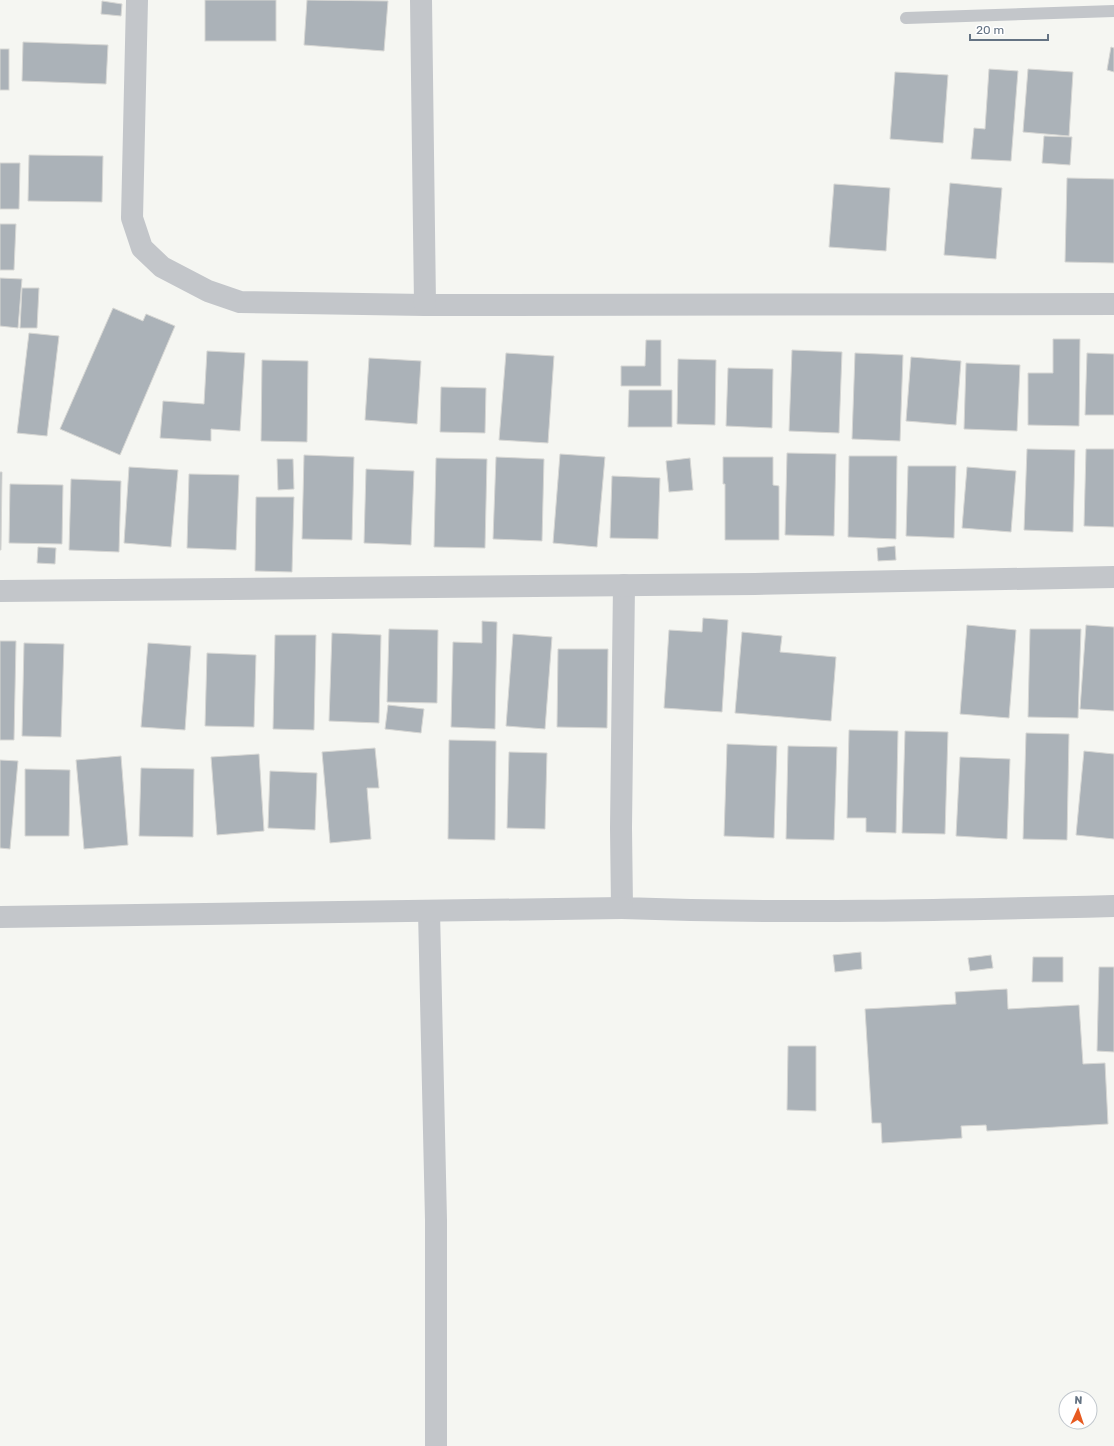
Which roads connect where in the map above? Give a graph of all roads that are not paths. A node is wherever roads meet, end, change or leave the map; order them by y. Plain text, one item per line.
1 (137, 0) edge
2 (421, 0) edge
3 (1114, 11) edge
4 (906, 18) dead end
5 (1114, 304) edge
6 (425, 305) junction
7 (1114, 577) edge
8 (624, 585) junction
9 (0, 591) edge
10 (1114, 906) edge
11 (622, 908) junction
12 (429, 912) junction
13 (0, 917) edge
14 (436, 1446) edge

1 - 6 street
2 - 6 street
3 - 4 lane
5 - 6 street
7 - 8 street
8 - 9 street
8 - 11 street
10 - 11 street
11 - 12 street
12 - 13 street
12 - 14 street

